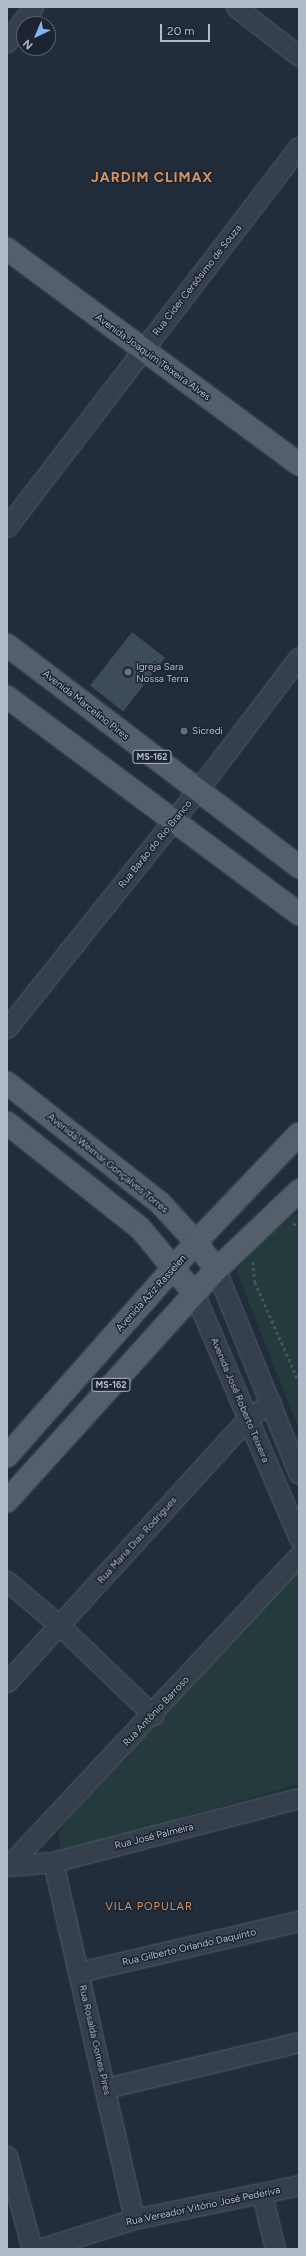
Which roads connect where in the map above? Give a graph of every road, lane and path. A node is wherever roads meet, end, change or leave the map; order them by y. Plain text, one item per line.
1 (33, 7) edge
2 (236, 7) edge
3 (7, 42) edge
4 (299, 56) edge
5 (299, 147) edge
6 (7, 249) edge
7 (143, 350) junction
8 (299, 464) edge
9 (7, 527) edge
10 (7, 645) edge
11 (299, 657) edge
12 (7, 697) edge
13 (198, 791) junction
14 (175, 820) junction
15 (299, 867) edge
16 (299, 914) edge
17 (7, 1028) edge
18 (7, 1083) edge
19 (7, 1123) edge
20 (299, 1134) edge
21 (299, 1191) edge
22 (299, 1221) edge
23 (291, 1226) dead end
24 (196, 1242) junction
25 (254, 1256) dead end
26 (174, 1266) junction
27 (216, 1270) junction
28 (194, 1293) junction
29 (299, 1382) edge
30 (271, 1402) junction
31 (247, 1419) junction
32 (7, 1456) edge
33 (299, 1474) edge
34 (7, 1501) edge
35 (299, 1538) edge
36 (299, 1556) edge
37 (7, 1581) edge
38 (60, 1626) junction
39 (7, 1682) edge
40 (153, 1714) junction
41 (299, 1798) edge
42 (53, 1862) junction
43 (9, 1865) edge
44 (299, 1921) edge
45 (79, 1972) junction
46 (299, 2042) edge
47 (106, 2088) junction
48 (7, 2156) edge
49 (299, 2185) edge
50 (262, 2194) junction
51 (134, 2219) junction
52 (32, 2249) edge
53 (39, 2249) edge
54 (275, 2249) edge

1 - 3 street
2 - 4 street
5 - 7 street, Rua Cider Cersósimo de Souza
6 - 7 main road, Avenida Joaquim Teixeira Alves
7 - 8 main road, Avenida Joaquim Teixeira Alves
7 - 9 street, Rua Cider Cersósimo de Souza
10 - 13 main road, Avenida Marcelino Pires / MS-162
11 - 13 street, Rua Barão do Rio Branco
12 - 14 main road
13 - 14 street, Rua Barão do Rio Branco
13 - 15 main road, Avenida Marcelino Pires / MS-162
14 - 16 main road
14 - 17 street, Rua Barão do Rio Branco
18 - 24 main road, Avenida Weimar Gonçalves Torres
19 - 26 main road
20 - 24 main road, Avenida Aziz Rasselen / MS-162
21 - 27 main road, MS-162
22 - 23 path
24 - 26 main road, Avenida Aziz Rasselen / MS-162
24 - 27 main road, Avenida Weimar Gonçalves Torres
25 - 29 path
26 - 28 main road, Avenida José Roberto Teixeira
26 - 32 main road, Avenida Aziz Rasselen / MS-162
27 - 28 main road, MS-162
27 - 30 street
28 - 31 street, Avenida José Roberto Teixeira
28 - 34 main road, MS-162
30 - 31 street, Rua Maria Dias Rodrigues
30 - 33 street
31 - 35 street, Avenida José Roberto Teixeira
31 - 38 street, Rua Maria Dias Rodrigues
36 - 40 street, Rua Antônio Barroso
37 - 38 street
38 - 39 street, Rua Maria Dias Rodrigues
38 - 40 street
40 - 43 street, Rua Antônio Barroso
41 - 42 street, Rua José Palmeira
42 - 43 street, Rua José Palmeira
42 - 45 street, Rua Rosalda Gomes Pires
44 - 45 street, Rua Gilberto Orlando Daquinto
45 - 47 street, Rua Rosalda Gomes Pires
46 - 47 street
47 - 51 street, Rua Rosalda Gomes Pires
48 - 52 street
49 - 50 street, Rua Vereador Vitório José Pederiva
50 - 51 street, Rua Vereador Vitório José Pederiva
50 - 54 street
51 - 53 street, Rua Vereador Vitório José Pederiva

